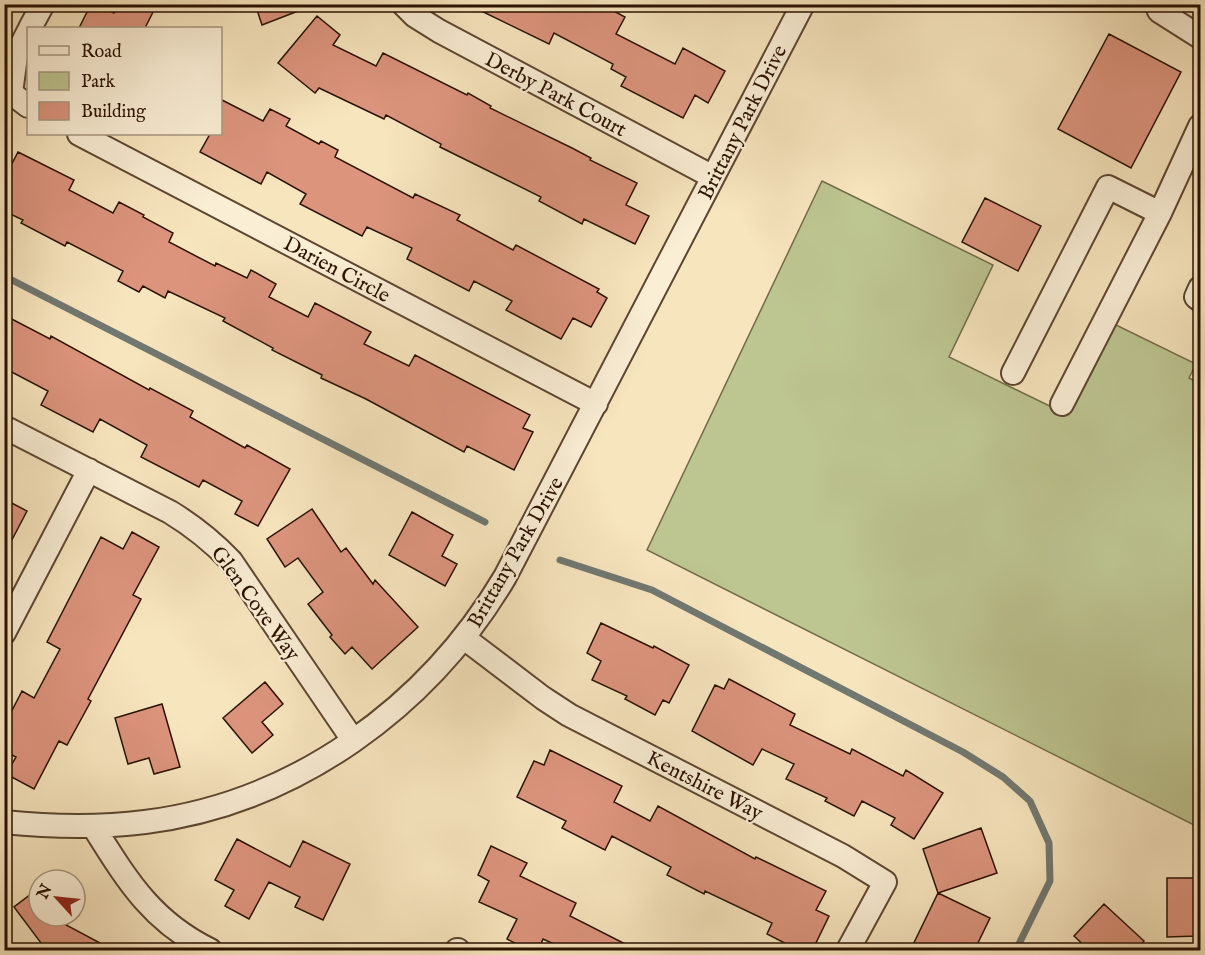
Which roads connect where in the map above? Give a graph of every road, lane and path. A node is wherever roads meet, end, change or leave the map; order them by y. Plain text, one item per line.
1 (43, 4) edge
2 (403, 4) edge
3 (803, 4) edge
4 (1156, 4) edge
5 (1180, 4) edge
6 (31, 27) edge
7 (1194, 32) edge
8 (27, 34) edge
9 (27, 105) edge
10 (1200, 126) edge
11 (80, 135) edge
12 (713, 177) junction
13 (1160, 213) junction
14 (1200, 288) edge
15 (1200, 300) edge
16 (1013, 374) dead end
17 (596, 404) junction
18 (1062, 404) dead end
19 (4, 428) edge
20 (89, 470) junction
21 (4, 633) edge
22 (464, 638) junction
23 (353, 740) junction
24 (4, 822) edge
25 (93, 826) junction
26 (210, 951) edge
27 (848, 951) edge

1 - 6 street
2 - 12 street, Derby Park Court
3 - 12 street, Brittany Park Drive
4 - 7 street
5 - 7 street
8 - 9 street
10 - 13 street
11 - 17 street, Darien Circle
12 - 17 street, Brittany Park Drive
13 - 16 street
13 - 18 street
14 - 15 street
17 - 22 street, Brittany Park Drive
19 - 20 street, Glen Cove Way
20 - 21 street
20 - 23 street, Glen Cove Way
22 - 23 street, Brittany Park Drive
22 - 27 street, Kentshire Way
23 - 25 street, Brittany Park Drive
24 - 25 street, Brittany Park Drive
25 - 26 street

